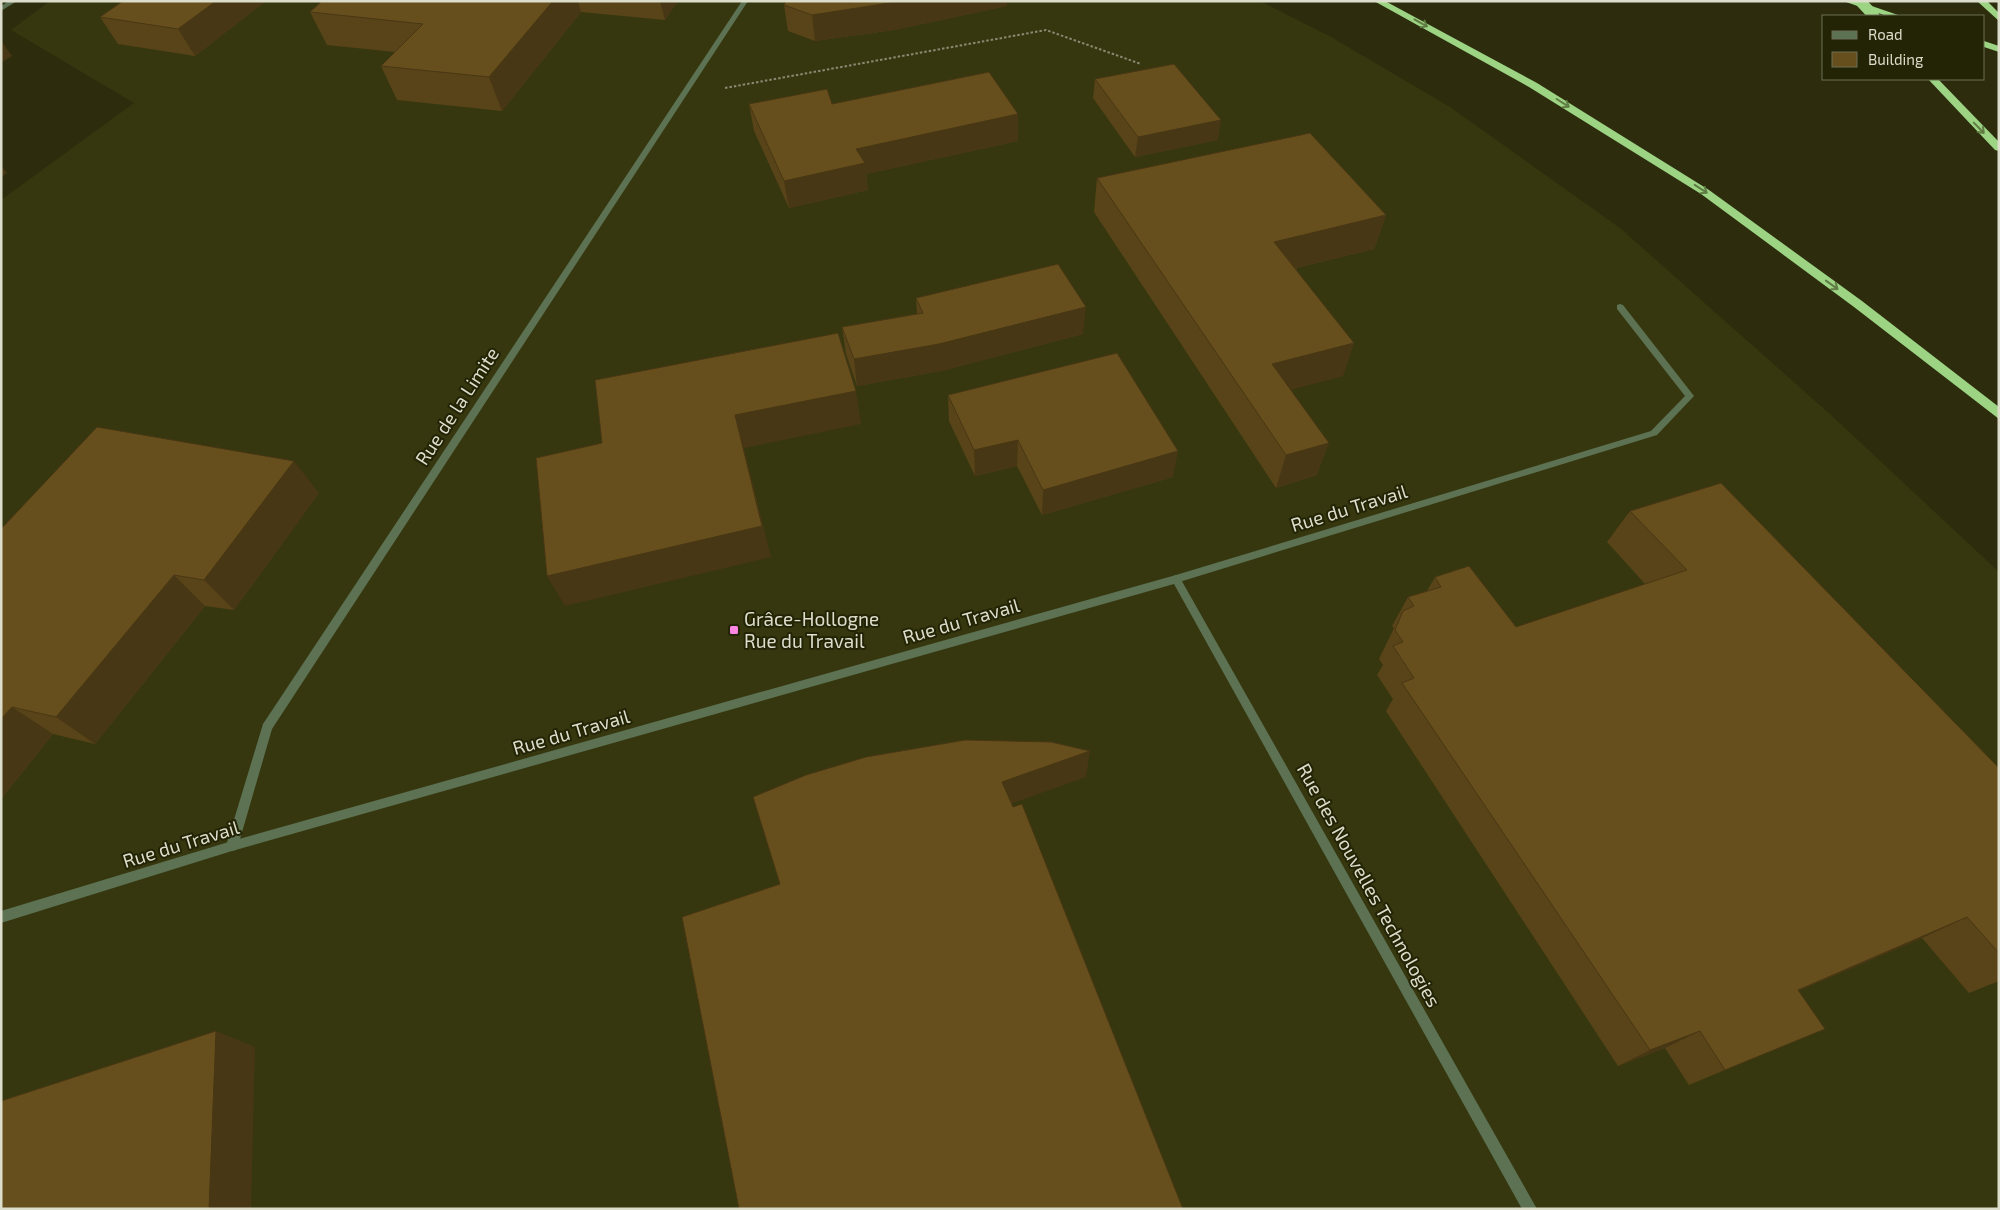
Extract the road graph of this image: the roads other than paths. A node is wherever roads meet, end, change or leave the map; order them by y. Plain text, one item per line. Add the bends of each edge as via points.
1 (14, 1) edge
2 (745, 1) edge
3 (1378, 1) edge
4 (1848, 1) edge
5 (1860, 1) edge
6 (1981, 1) edge
7 (1, 9) edge
8 (1873, 15) edge
9 (1893, 15) edge
10 (1999, 18) edge
11 (1985, 44) edge
12 (1999, 49) edge
13 (1934, 80) edge
14 (1999, 148) edge
15 (1620, 307) dead end
16 (1999, 414) edge
17 (1176, 579) junction
18 (232, 846) junction
19 (1, 917) edge
20 (1530, 1209) edge

1 - 7 street
2 - 18 street, Rue de la Limite via 267,727
3 -> 16 highway via 1533,84 1705,192 1858,304
4 - 9 highway
5 - 8 highway, bridge
6 - 10 highway
11 - 12 highway
13 -> 14 highway
15 - 17 street, Rue du Travail via 1690,396 1654,433
17 - 18 street, Rue du Travail
17 - 20 street, Rue des Nouvelles Technologies
18 - 19 street, Rue du Travail

